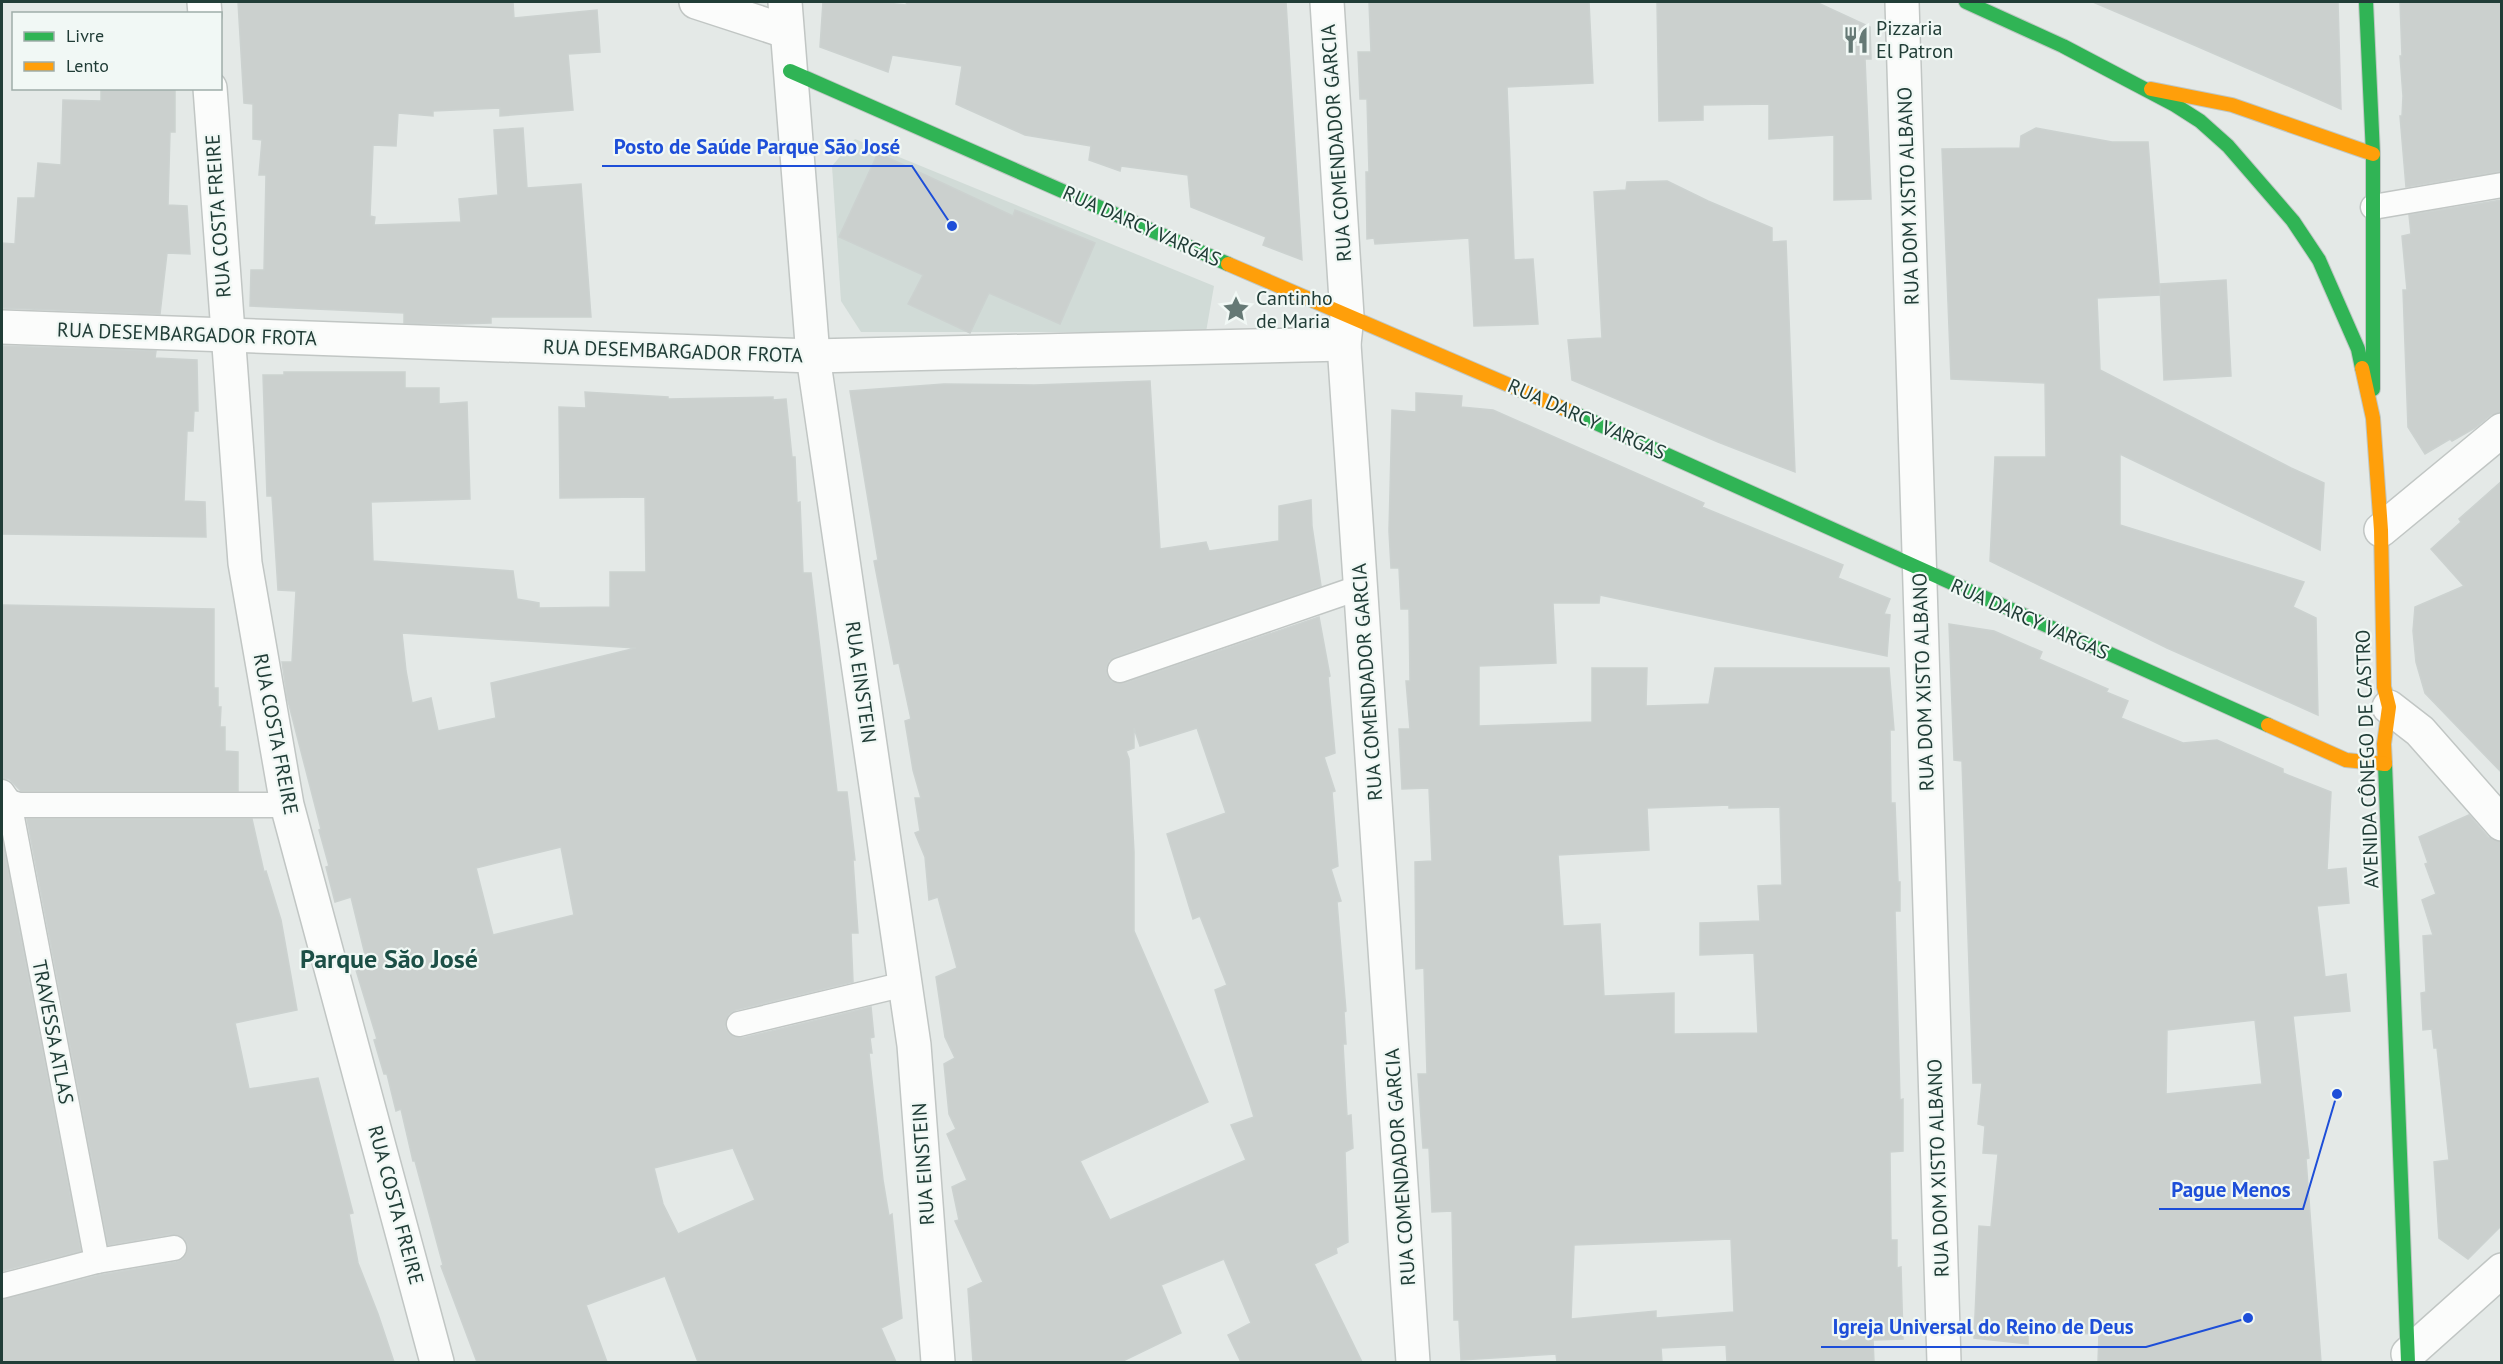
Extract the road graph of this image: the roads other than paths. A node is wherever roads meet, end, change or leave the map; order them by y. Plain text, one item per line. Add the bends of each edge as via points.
1 (696, 2) edge
2 (1327, 2) edge
3 (1902, 2) edge
4 (1966, 2) edge
5 (2367, 2) edge
6 (785, 16) edge
7 (789, 71) junction
8 (2143, 88) junction
9 (210, 90) edge
10 (2373, 154) junction
11 (2502, 185) edge
12 (2373, 207) junction
13 (2, 327) edge
14 (1346, 330) junction
15 (226, 335) junction
16 (813, 356) junction
17 (2373, 418) junction
18 (2502, 430) edge
19 (2381, 530) junction
20 (1920, 570) junction
21 (1361, 587) junction
22 (1120, 670) dead end
23 (2389, 707) junction
24 (2385, 764) junction
25 (5, 797) edge
26 (287, 805) junction
27 (2502, 824) edge
28 (905, 984) junction
29 (739, 1024) dead end
30 (174, 1248) dead end
31 (97, 1261) junction
32 (2502, 1270) edge
33 (2, 1286) edge
34 (2408, 1358) edge
35 (437, 1362) edge
36 (938, 1362) edge
37 (1413, 1362) edge
38 (1944, 1362) edge

1 - 6 street
2 - 14 street, RUA COMENDADOR GARCIA
3 - 20 street, RUA DOM XISTO ALBANO
4 - 8 main road
5 - 10 main road, AVENIDA CÔNEGO DE CASTRO
6 - 7 street, RUA EINSTEIN
7 - 14 main road, RUA DARCY VARGAS
7 - 16 street, RUA EINSTEIN
8 - 10 main road via 2232,105
8 - 17 main road via 2200,121 2228,146 2293,222 2319,260 2346,319 2358,349
9 - 15 street, RUA COSTA FREIRE
10 - 12 main road, AVENIDA CÔNEGO DE CASTRO
11 - 12 lane
12 - 17 main road, AVENIDA CÔNEGO DE CASTRO
13 - 15 street, RUA DESEMBARGADOR FROTA
14 - 16 street, RUA DESEMBARGADOR FROTA
14 - 20 main road, RUA DARCY VARGAS via 1600,424
14 - 21 street, RUA COMENDADOR GARCIA
15 - 16 street, RUA DESEMBARGADOR FROTA
15 - 26 street, RUA COSTA FREIRE via 245,563
16 - 28 street, RUA EINSTEIN
17 - 19 main road, AVENIDA CÔNEGO DE CASTRO
18 - 19 street
19 - 23 main road, AVENIDA CÔNEGO DE CASTRO via 2384,687
20 - 24 main road, RUA DARCY VARGAS via 2346,760
20 - 38 street, RUA DOM XISTO ALBANO
21 - 22 lane
21 - 37 street, RUA COMENDADOR GARCIA
23 - 24 main road, AVENIDA CÔNEGO DE CASTRO
23 - 27 street via 2420,730
24 - 34 main road, AVENIDA CÔNEGO DE CASTRO
25 - 26 lane, TRAVESSA ATLAS via 19,805
25 - 31 lane, TRAVESSA ATLAS
26 - 35 street, RUA COSTA FREIRE
28 - 29 lane
28 - 36 street, RUA EINSTEIN via 914,1045
30 - 31 lane
31 - 33 lane
32 - 34 street

